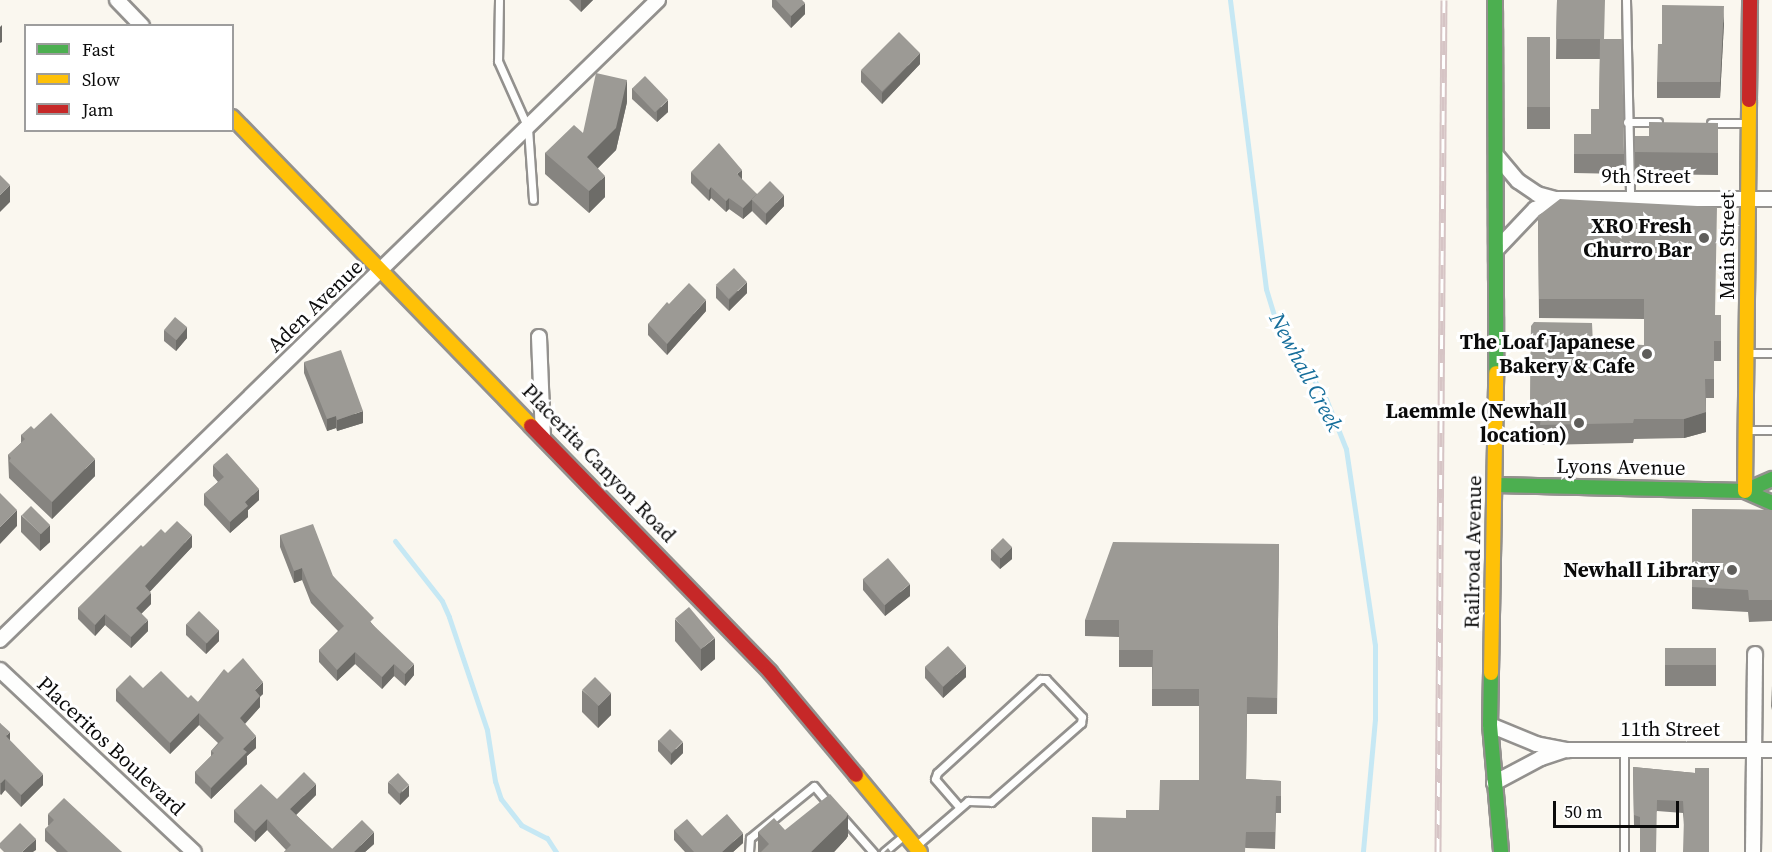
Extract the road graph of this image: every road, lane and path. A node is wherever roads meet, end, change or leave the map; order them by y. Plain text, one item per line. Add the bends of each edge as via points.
1 (117, 0) edge
2 (499, 0) edge
3 (658, 0) edge
4 (1495, 0) edge
5 (1626, 0) edge
6 (1750, 0) edge
7 (140, 24) edge
8 (234, 119) edge
9 (1627, 122) junction
10 (1662, 122) edge
11 (1697, 123) edge
12 (1750, 123) junction
13 (528, 128) junction
14 (1496, 155) junction
15 (1630, 196) junction
16 (1556, 199) junction
17 (532, 200) dead end
18 (1749, 200) junction
19 (1772, 200) edge
20 (1497, 249) junction
21 (384, 269) junction
22 (539, 337) dead end
23 (1747, 353) junction
24 (1772, 353) edge
25 (1746, 430) junction
26 (1772, 430) edge
27 (543, 435) junction
28 (1772, 479) edge
29 (1496, 485) junction
30 (1745, 491) junction
31 (1772, 503) edge
32 (0, 640) edge
33 (1755, 654) dead end
34 (0, 670) edge
35 (1490, 724) junction
36 (1754, 749) junction
37 (1568, 750) junction
38 (1624, 750) junction
39 (1772, 750) edge
40 (1494, 783) junction
41 (959, 807) junction
42 (906, 834) junction
43 (918, 849) edge
44 (194, 852) edge
45 (749, 852) edge
46 (873, 852) edge
47 (884, 852) edge
48 (1501, 852) edge
49 (1624, 852) edge
50 (1754, 852) edge

1 - 7 street
2 - 13 lane via 498,61
3 - 13 street, Aden Avenue
4 - 14 street, Railroad Avenue
5 - 9 lane
6 - 12 street, Main Street
8 - 21 street, Placerita Canyon Road
9 - 10 lane
9 - 15 lane
11 - 12 lane
12 - 18 street, Main Street
13 - 17 lane
13 - 21 street, Aden Avenue
14 - 16 street, 9th Street via 1518,181 1537,194
14 - 20 street, Railroad Avenue
15 - 16 street, 9th Street
15 - 18 street, 9th Street
16 - 20 street, 9th Street via 1535,209
18 - 19 street, 9th Street
18 - 23 street, Main Street
20 - 29 street, Railroad Avenue
21 - 27 street, Placerita Canyon Road
21 - 32 street, Aden Avenue
22 - 27 street
23 - 24 lane
23 - 25 street, Main Street
25 - 26 lane
25 - 30 street, Main Street
27 - 42 street, Placerita Canyon Road via 770,672
28 - 30 street, Lyons Avenue
29 - 30 street, Lyons Avenue
29 - 35 street, Railroad Avenue
30 - 31 street, Lyons Avenue
33 - 36 street
34 - 44 street, Placeritos Boulevard
35 - 37 street, 11th Street via 1536,744
35 - 40 street, Railroad Avenue
36 - 38 street, 11th Street
36 - 39 street, 11th Street
36 - 50 street
37 - 38 street, 11th Street
37 - 40 street, 11th Street via 1540,759
38 - 49 lane
40 - 48 street, Railroad Avenue
41 - 41 lane via 968,801 991,802 1081,723 1082,717 1046,679 1040,679 937,773 935,779
41 - 43 lane
42 - 43 street, Placerita Canyon Road
42 - 47 lane
45 - 46 lane via 750,838 814,786

